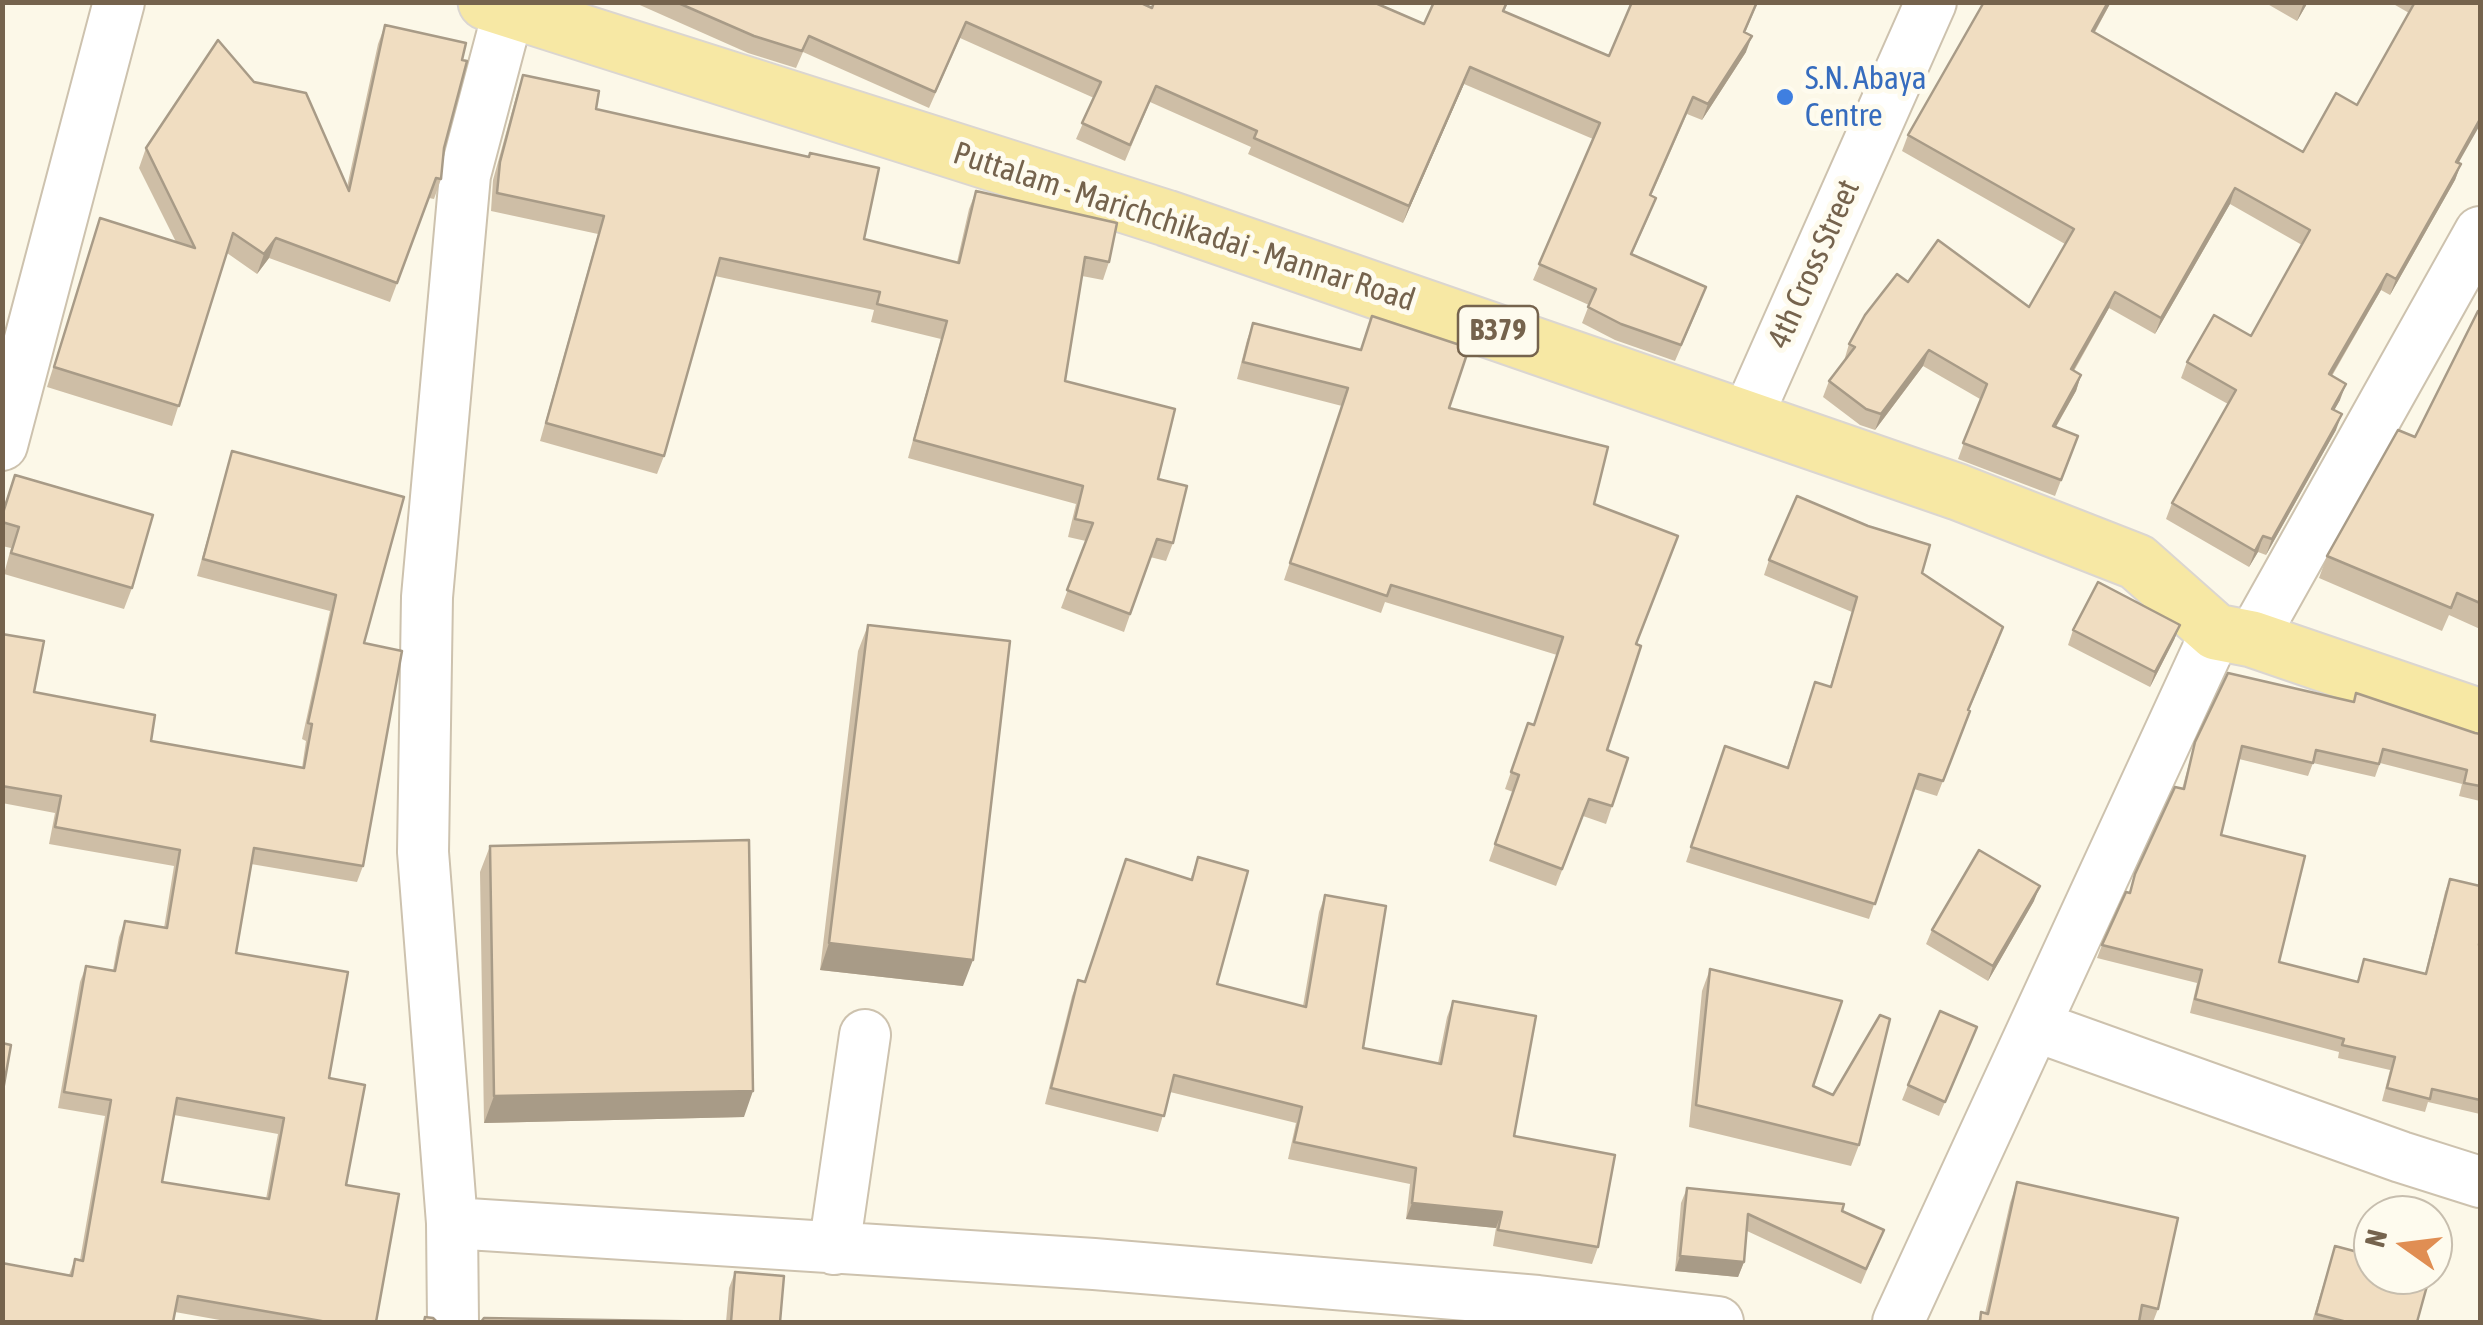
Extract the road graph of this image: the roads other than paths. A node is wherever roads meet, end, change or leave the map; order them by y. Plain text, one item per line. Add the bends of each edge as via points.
1 (120, 2) edge
2 (1930, 2) edge
3 (498, 6) edge
4 (2480, 232) edge
5 (1747, 416) junction
6 (2, 446) edge
7 (2234, 636) junction
8 (2480, 717) edge
9 (2035, 1026) junction
10 (865, 1035) dead end
11 (2480, 1182) edge
12 (452, 1223) junction
13 (834, 1249) junction
14 (453, 1322) edge
15 (1718, 1322) edge
16 (1898, 1322) edge

1 - 6 street
2 - 5 street, 4th Cross Street
3 - 5 main road, Puttalam - Marichchikadai - Mannar Road / B379 via 1166,218
3 - 12 street via 465,175 427,598 423,852
4 - 7 street
5 - 7 main road, Puttalam - Marichchikadai - Mannar Road / B379 via 2138,562
7 - 8 main road, Puttalam - Marichchikadai - Mannar Road / B379
7 - 9 street
9 - 11 street
9 - 16 street
10 - 13 street
12 - 13 street
12 - 14 street
13 - 15 street via 1249,1277

